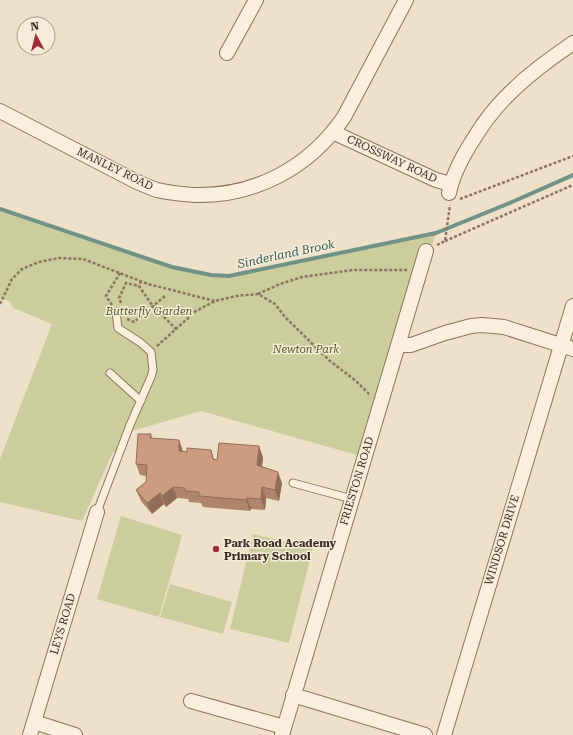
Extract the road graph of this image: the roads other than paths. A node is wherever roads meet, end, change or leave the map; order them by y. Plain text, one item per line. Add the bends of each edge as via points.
1 (256, 0) edge
2 (406, 0) edge
3 (573, 43) edge
4 (227, 53) dead end
5 (0, 111) edge
6 (335, 130) junction
7 (426, 251) dead end
8 (573, 306) edge
9 (116, 312) road end
10 (398, 345) junction
11 (567, 347) edge
12 (110, 373) dead end
13 (141, 401) junction
14 (292, 483) dead end
15 (352, 499) junction
16 (97, 512) joint
17 (293, 695) junction
18 (191, 701) dead end
19 (32, 729) edge
20 (283, 731) edge
21 (75, 735) edge
22 (425, 735) edge
23 (444, 735) edge

1 - 4 street
2 - 6 street, MANLEY ROAD
3 - 6 street, CROSSWAY ROAD via 532,73 484,122 464,153 450,193 439,181 339,135
5 - 6 street, MANLEY ROAD via 137,182 158,190 180,194 227,193 265,183 305,159
7 - 10 street, FRIESTON ROAD
8 - 11 street, WINDSOR DRIVE
9 - 13 lane via 118,328 151,352 153,370
10 - 11 street via 411,345 471,326 482,325 504,327
10 - 15 street, FRIESTON ROAD
11 - 23 street, WINDSOR DRIVE
12 - 13 lane
13 - 16 lane
14 - 15 lane
15 - 17 street, FRIESTON ROAD
16 - 19 street, LEYS ROAD
17 - 20 street, FRIESTON ROAD
17 - 22 street
18 - 20 street
19 - 21 street

